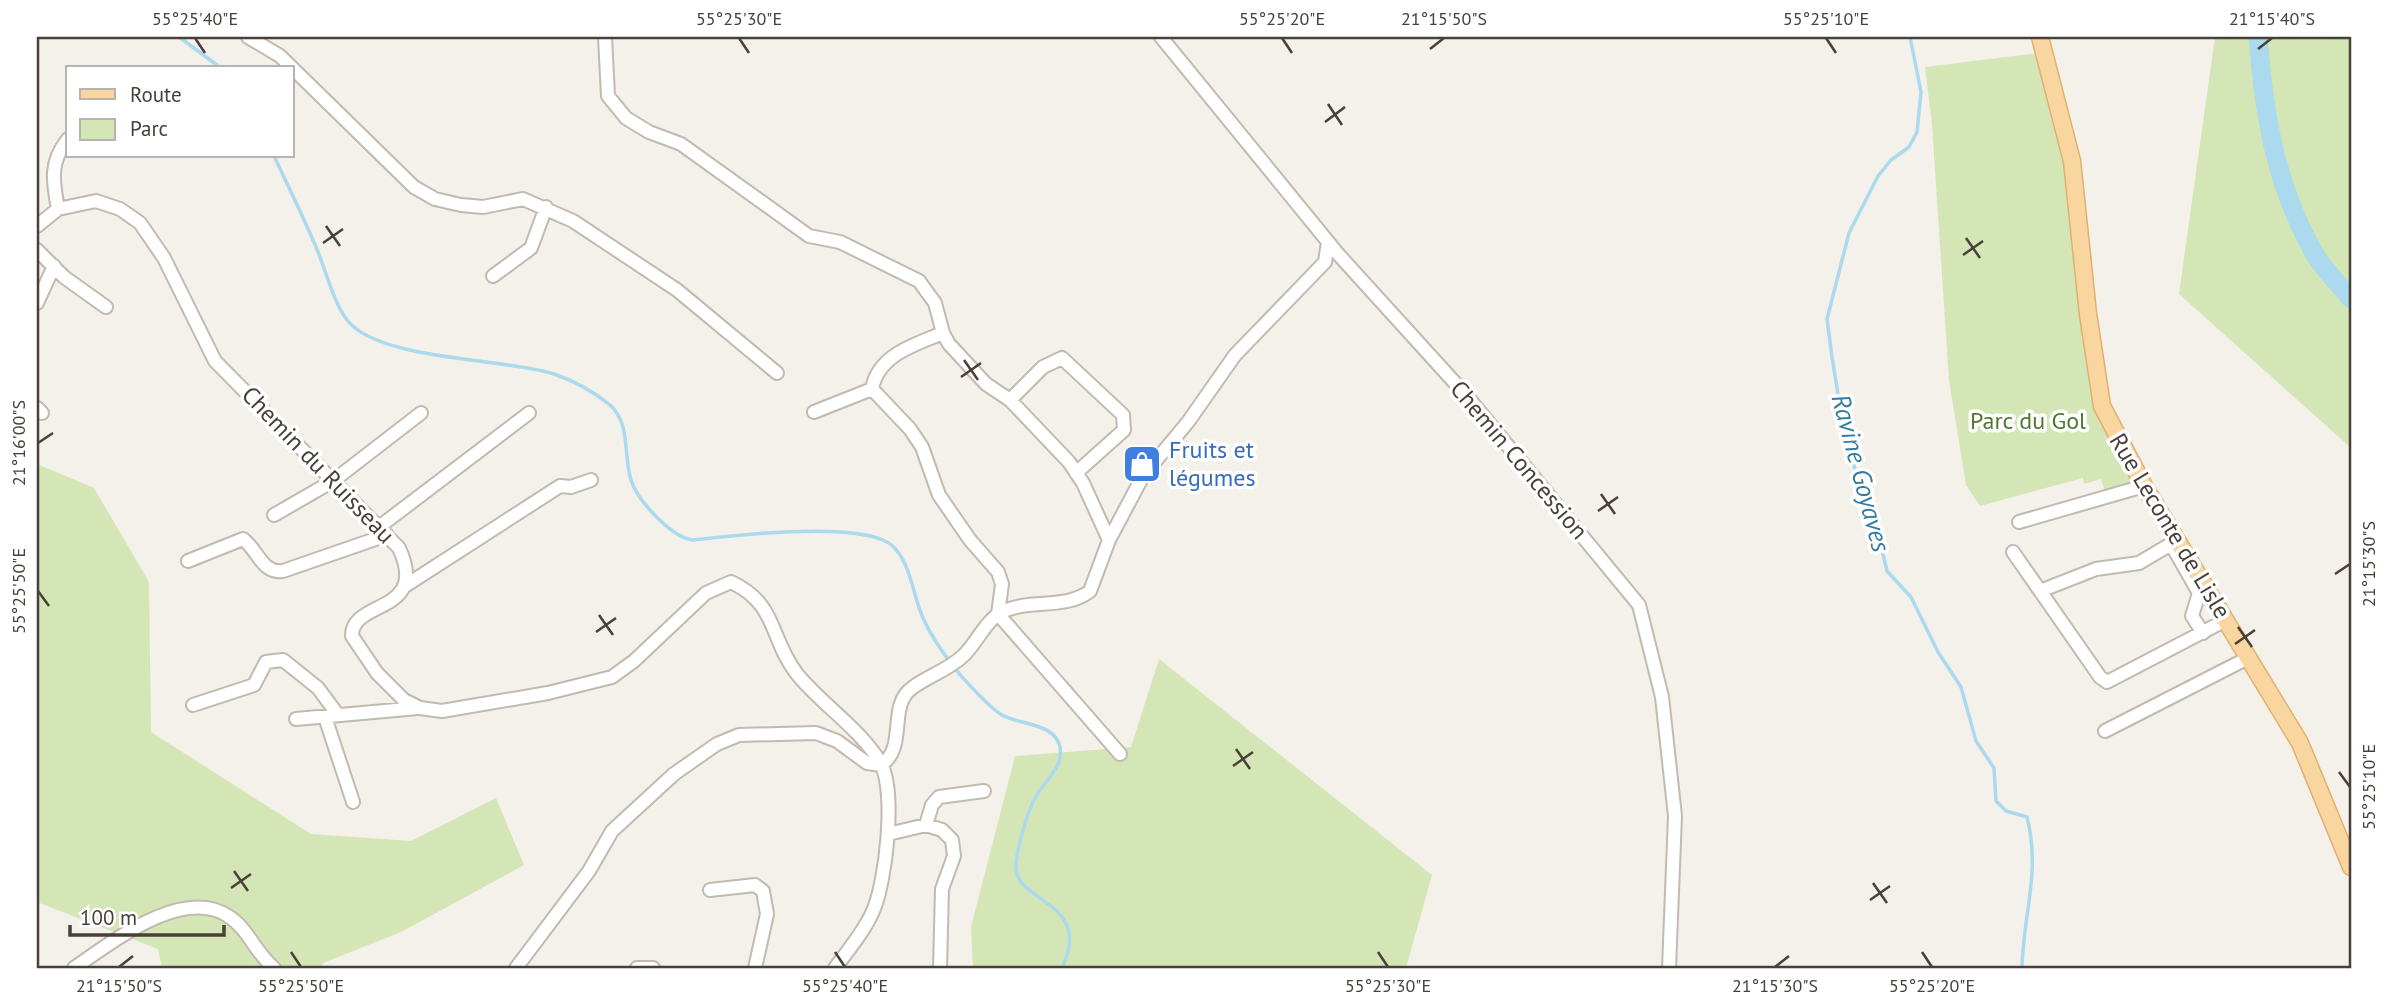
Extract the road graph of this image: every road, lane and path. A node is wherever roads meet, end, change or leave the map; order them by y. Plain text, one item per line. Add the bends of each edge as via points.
1 (248, 37) edge
2 (605, 37) edge
3 (1161, 37) edge
4 (2042, 38) edge
5 (290, 66) edge
6 (294, 70) edge
7 (66, 142) edge
8 (546, 207) junction
9 (58, 209) junction
10 (37, 226) edge
11 (1328, 242) junction
12 (37, 250) edge
13 (54, 266) junction
14 (493, 276) dead end
15 (37, 303) edge
16 (106, 307) dead end
17 (943, 333) junction
18 (777, 373) dead end
19 (872, 389) junction
20 (1010, 400) junction
21 (814, 412) dead end
22 (421, 413) dead end
23 (529, 413) dead end
24 (1076, 472) junction
25 (591, 480) dead end
26 (333, 481) junction
27 (2144, 486) junction
28 (274, 515) dead end
29 (2019, 522) dead end
30 (383, 531) junction
31 (1109, 540) junction
32 (2013, 552) dead end
33 (188, 561) dead end
34 (405, 586) junction
35 (2040, 591) junction
36 (998, 614) junction
37 (2226, 621) junction
38 (2203, 633) junction
39 (2248, 658) junction
40 (193, 705) dead end
41 (420, 708) junction
42 (331, 716) junction
43 (296, 719) dead end
44 (2105, 731) dead end
45 (1120, 754) dead end
46 (881, 765) junction
47 (984, 791) dead end
48 (353, 802) dead end
49 (926, 825) junction
50 (888, 834) junction
51 (2351, 867) edge
52 (710, 890) dead end
53 (74, 968) edge
54 (274, 968) edge
55 (516, 968) edge
56 (637, 968) edge
57 (653, 968) edge
58 (755, 968) edge
59 (835, 968) edge
60 (940, 968) edge
61 (1669, 968) edge

1 - 5 street
2 - 17 street via 608,96 619,113 649,132 681,144 809,236 840,242 914,277 935,303
3 - 11 street, Chemin Concession
4 - 27 main road, Rue Leconte de Lisle via 2072,161 2098,393 2107,420
6 - 8 street via 414,187 435,199 483,206 523,199
7 - 9 street via 56,156 52,174
8 - 14 street via 531,248
8 - 18 street via 677,290
9 - 10 street, Chemin du Ruisseau
9 - 26 street, Chemin du Ruisseau via 96,201 120,209 140,223 164,258 215,361
11 - 31 street via 1325,261 1235,355 1143,477
11 - 61 street, Chemin Concession via 1466,395 1639,604 1662,697 1675,816
12 - 13 street
13 - 15 street
13 - 16 street
17 - 19 street via 885,363
17 - 20 street via 986,384
19 - 21 street
19 - 36 street via 910,429 922,447 939,495 998,572 1002,600
20 - 24 street
20 - 24 street via 1044,367 1062,358 1123,415 1124,430
22 - 26 street
23 - 30 street
24 - 31 street
25 - 34 street via 560,486
26 - 28 street
26 - 30 street, Chemin du Ruisseau
27 - 29 street
27 - 37 main road, Rue Leconte de Lisle
30 - 33 street via 283,571 267,568 243,540
30 - 34 street, Chemin du Ruisseau via 407,564
31 - 36 street via 1097,580 1082,597 1027,604
32 - 35 street
34 - 41 street via 357,622 352,636 377,673 404,700
35 - 38 street via 2107,682
35 - 38 street via 2096,569 2139,563 2171,544 2199,593 2192,616
36 - 45 street
36 - 46 street via 961,658 910,689 903,700 895,745
37 - 38 street
37 - 39 main road, Rue Leconte de Lisle
39 - 44 street
39 - 51 main road, Rue Leconte de Lisle via 2300,743
40 - 42 street via 254,685 266,662 284,660 318,688
41 - 42 street
41 - 46 street via 442,711 612,677 706,593 731,582 752,592 797,674
42 - 43 street
42 - 48 street
46 - 50 street
46 - 55 street via 867,763 837,741 816,733 739,735 717,744 674,774 612,831 589,871
47 - 49 street via 939,797
49 - 50 street
49 - 60 street via 948,834 954,849 942,889
50 - 59 street via 879,897
52 - 58 street via 755,885 763,891 766,914
53 - 54 street via 129,932 186,908 229,916
56 - 57 street

